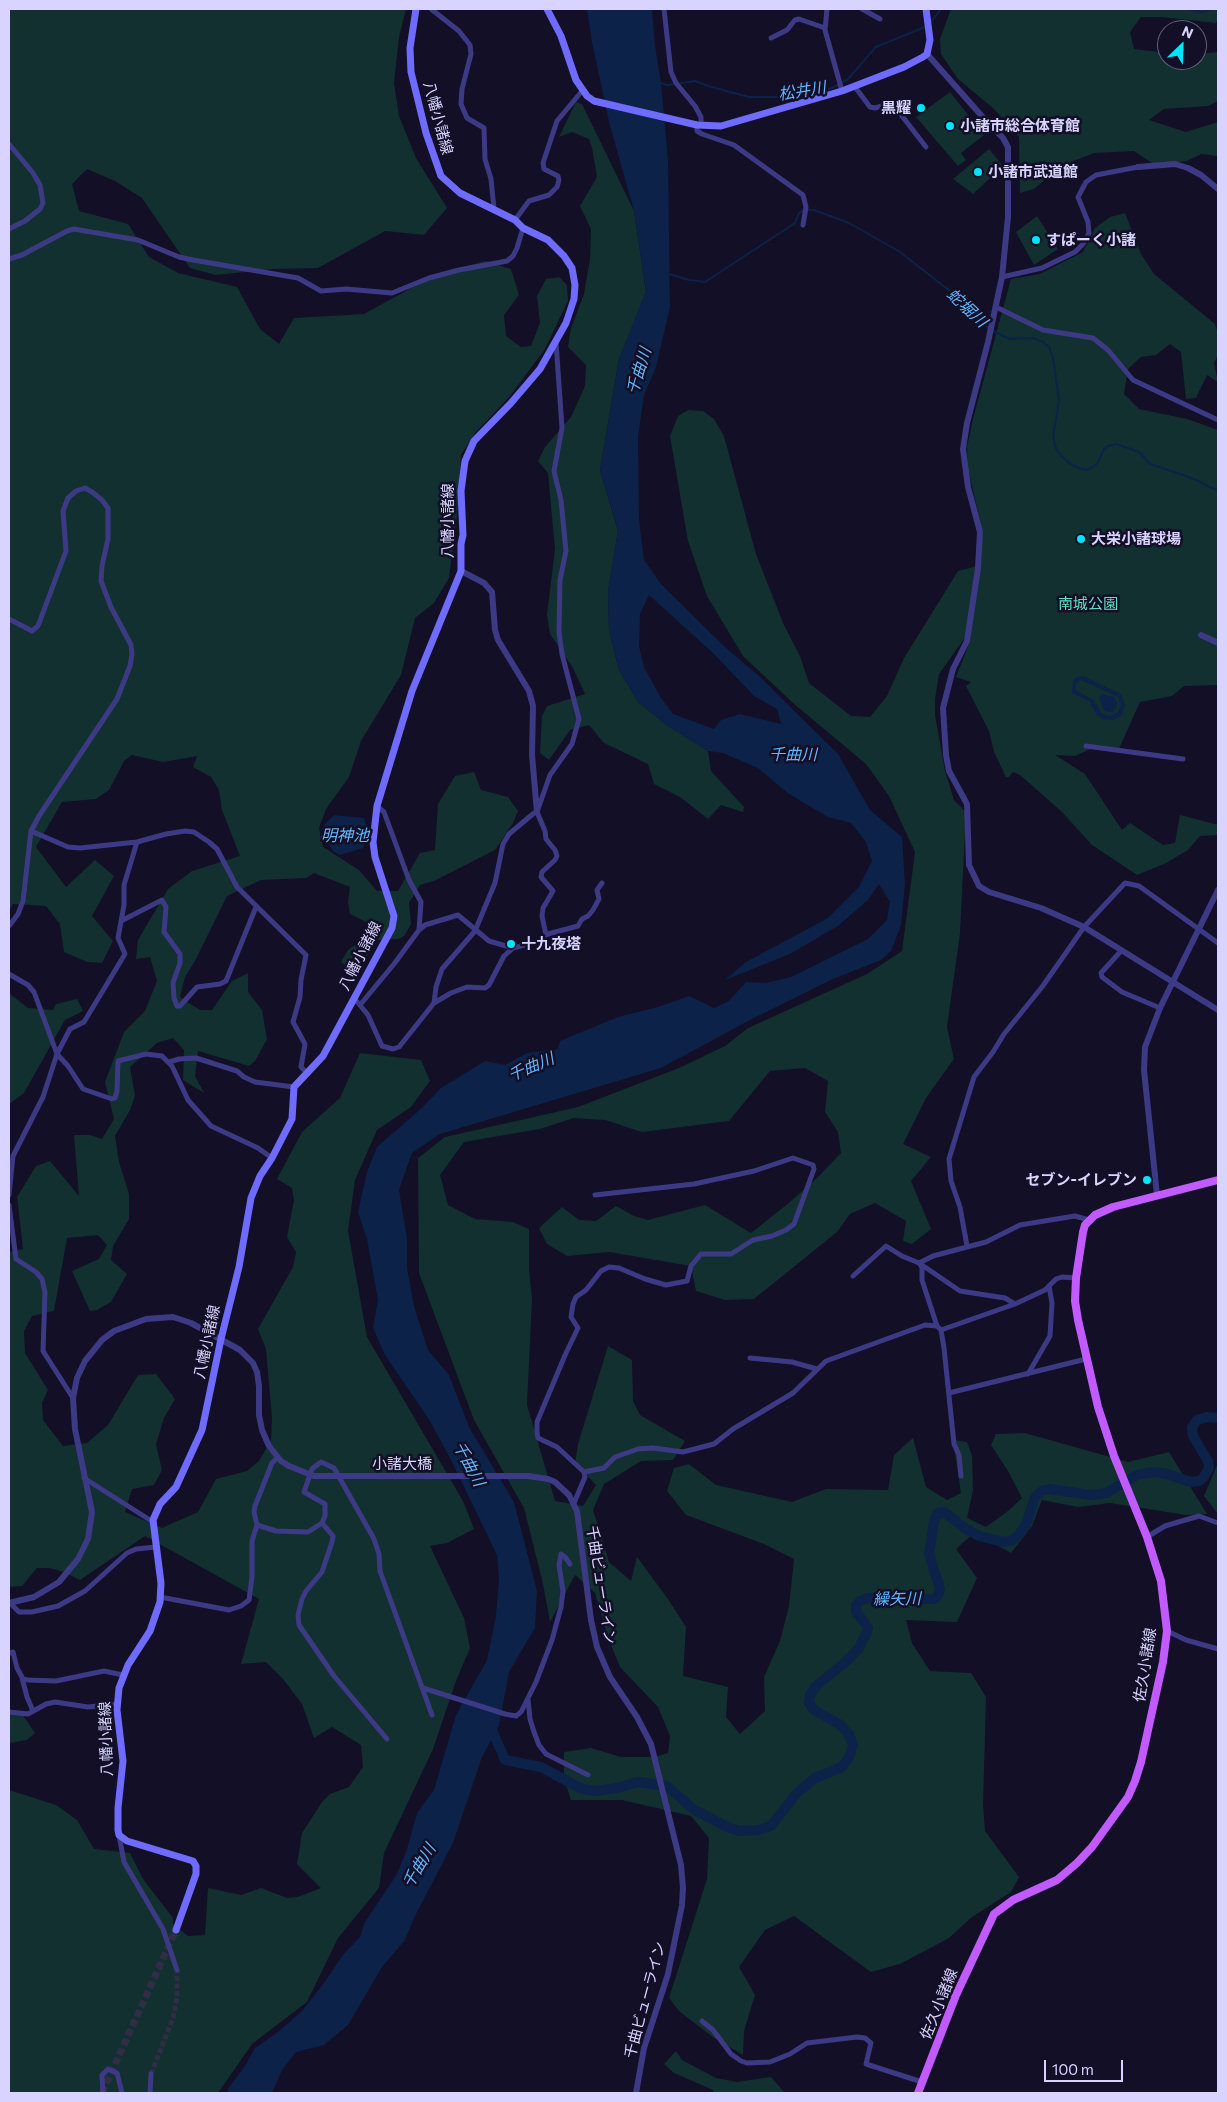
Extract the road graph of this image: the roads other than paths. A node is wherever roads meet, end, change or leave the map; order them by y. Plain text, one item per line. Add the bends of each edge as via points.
1 (416, 9) edge
2 (431, 9) edge
3 (547, 9) edge
4 (664, 9) edge
5 (827, 9) edge
6 (862, 9) edge
7 (926, 9) edge
8 (880, 19) dead end
9 (825, 28) junction
10 (771, 38) dead end
11 (927, 54) junction
12 (854, 86) junction
13 (582, 92) junction
14 (842, 92) junction
15 (697, 124) junction
16 (9, 144) edge
17 (926, 146) dead end
18 (1138, 167) joint
19 (1218, 189) edge
20 (494, 209) junction
21 (515, 220) junction
22 (803, 225) dead end
23 (524, 228) junction
24 (9, 229) edge
25 (9, 259) edge
26 (1002, 276) junction
27 (996, 307) junction
28 (556, 342) junction
29 (1218, 420) edge
30 (461, 571) junction
31 (9, 619) edge
32 (1201, 635) dead end
33 (1218, 643) edge
34 (1086, 746) dead end
35 (1183, 759) dead end
36 (377, 806) junction
37 (537, 812) junction
38 (31, 831) junction
39 (137, 842) junction
40 (602, 883) dead end
41 (1218, 890) edge
42 (256, 907) junction
43 (121, 921) junction
44 (9, 926) edge
45 (1084, 927) junction
46 (419, 930) junction
47 (1198, 930) junction
48 (475, 931) junction
49 (546, 935) junction
50 (1218, 943) edge
51 (513, 948) junction
52 (1121, 951) junction
53 (9, 974) edge
54 (1173, 983) junction
55 (354, 998) junction
56 (434, 1003) junction
57 (360, 1005) junction
58 (1160, 1008) junction
59 (1218, 1010) edge
60 (57, 1054) junction
61 (169, 1062) junction
62 (306, 1072) junction
63 (294, 1087) junction
64 (272, 1158) junction
65 (1217, 1181) edge
66 (9, 1195) edge
67 (595, 1195) dead end
68 (1157, 1195) junction
69 (9, 1205) edge
70 (1089, 1220) junction
71 (967, 1246) junction
72 (919, 1263) junction
73 (853, 1276) dead end
74 (1076, 1278) junction
75 (1049, 1286) junction
76 (1015, 1304) junction
77 (939, 1328) junction
78 (221, 1339) junction
79 (750, 1358) dead end
80 (1086, 1359) junction
81 (817, 1368) junction
82 (1028, 1374) junction
83 (949, 1393) junction
84 (73, 1398) junction
85 (278, 1456) junction
86 (584, 1472) junction
87 (961, 1476) dead end
88 (84, 1478) junction
89 (548, 1479) joint
90 (574, 1503) junction
91 (153, 1522) junction
92 (322, 1523) junction
93 (1218, 1523) edge
94 (257, 1525) junction
95 (1147, 1537) junction
96 (156, 1547) junction
97 (570, 1564) dead end
98 (160, 1598) junction
99 (9, 1604) edge
100 (1167, 1631) junction
101 (1218, 1649) edge
102 (9, 1653) edge
103 (123, 1675) junction
104 (22, 1678) junction
105 (423, 1688) junction
106 (528, 1699) junction
107 (117, 1704) junction
108 (33, 1711) junction
109 (9, 1712) edge
110 (432, 1715) dead end
111 (387, 1739) dead end
112 (588, 1775) dead end
113 (120, 1835) junction
114 (176, 1930) tunnel mouth
115 (177, 1970) tunnel mouth
116 (702, 2021) dead end
117 (151, 2074) tunnel mouth
118 (922, 2082) junction
119 (103, 2093) edge
120 (122, 2093) edge
121 (150, 2093) edge
122 (636, 2093) edge
123 (918, 2093) edge

1 - 20 main road, 八幡小諸線 via 410,48 412,72 426,133 441,176 460,193
2 - 20 street via 459,31 470,45 462,104 467,118 484,128 485,159
3 - 13 main road
4 - 15 street via 671,72 701,117
5 - 9 street
6 - 8 street
7 - 11 main road via 930,40
9 - 10 street via 799,19
9 - 14 street
11 - 12 main road via 904,68
11 - 26 street via 1008,147 1008,217
12 - 14 main road
12 - 17 street via 870,107 892,104
13 - 15 main road via 594,101
13 - 21 street via 557,121 543,163 544,169 558,176 557,187 549,195 529,201
14 - 15 main road via 721,126
15 - 22 street via 697,131 734,145 798,191 806,199
16 - 24 street via 40,185 43,203 40,210
18 - 19 street via 1175,164 1201,175
18 - 26 street via 1096,175 1086,182 1078,197 1089,233 1075,252 1042,268
20 - 21 main road, 八幡小諸線
21 - 23 main road, 八幡小諸線
23 - 25 street via 513,256 507,261 429,278 392,293 346,289 321,291 298,278 179,257 138,240 74,229
23 - 28 main road, 八幡小諸線 via 548,240 572,268 574,299
26 - 27 street
27 - 29 street via 1043,330 1093,338 1108,350 1133,380
27 - 45 street via 963,449 968,487 980,532 968,636 953,669 943,708 946,755 949,771 967,804 969,865 979,886
28 - 30 main road, 八幡小諸線 via 525,388 474,441 465,461 461,491
28 - 37 street via 562,428 554,471 561,500 566,551 560,580 559,632 580,719 572,744 550,775
30 - 36 main road, 八幡小諸線 via 412,691
30 - 37 street via 484,583 492,592 498,640 529,691
31 - 38 street via 32,631 38,626 66,551 63,511 68,498 85,488 92,492 108,508 108,539 101,581 131,645 131,660 117,699
32 - 33 street
34 - 35 street
36 - 46 street via 384,812 409,880 421,902
36 - 55 main road, 八幡小諸線 via 372,842 394,916 388,937
37 - 48 street via 509,834 503,844 495,883
37 - 49 street via 546,839 557,856 542,872 541,878 553,891 543,908
38 - 39 street via 68,848
38 - 44 street via 23,901
39 - 42 street via 166,834 194,832 217,849 237,887
39 - 43 street via 124,885
40 - 49 street via 597,890 599,898 593,910 578,926
41 - 47 street
42 - 43 street via 226,981 197,987 180,1006 174,998 173,983 180,954 164,932 166,907 162,900
42 - 62 street via 306,955 293,1022 305,1044 301,1067
43 - 60 street via 118,938 125,950 123,960 84,1022 70,1029
45 - 47 street via 1125,883 1138,886 1186,918
45 - 52 street
45 - 71 street via 974,1077 949,1160
46 - 48 street via 458,915
46 - 57 street
47 - 50 street
47 - 54 street
48 - 51 street via 489,941
48 - 56 street via 442,970
49 - 51 street via 536,942
51 - 56 street via 504,956 489,986 467,987
52 - 54 street
52 - 58 street via 1101,973 1102,977 1122,992
53 - 60 street via 34,992
54 - 58 street
54 - 59 street
55 - 57 street
55 - 62 main road, 八幡小諸線 via 322,1056
56 - 57 street via 399,1047 393,1049 379,1042 368,1015
58 - 68 street via 1146,1039 1143,1058
60 - 61 street via 82,1089 112,1099 118,1091 118,1061 146,1054 162,1056
60 - 66 street via 43,1097 13,1156
61 - 63 street via 196,1058 238,1071 244,1078 255,1082
61 - 64 street via 188,1100 211,1126
62 - 63 main road, 八幡小諸線
63 - 64 main road, 八幡小諸線 via 292,1120
64 - 78 main road, 八幡小諸線 via 251,1198 239,1267
65 - 68 main road
67 - 86 street via 694,1184 754,1171 793,1158 813,1165 814,1169 794,1224 786,1230 753,1240 731,1254 701,1254 691,1266 688,1281 666,1285 609,1267 601,1271 576,1298 571,1317 578,1328 537,1422 536,1432 538,1438 557,1446
68 - 70 main road via 1113,1207
69 - 84 street via 16,1259 42,1279 45,1292 43,1351
70 - 71 street via 1075,1216 1020,1225 986,1242
70 - 74 main road, 佐久小諸線 via 1083,1232
71 - 72 street
72 - 73 street via 886,1246
72 - 76 street via 960,1291 1005,1298
72 - 77 street
74 - 75 street via 1062,1277
74 - 80 main road, 佐久小諸線 via 1075,1301
75 - 76 street
75 - 82 street via 1052,1303 1050,1336
76 - 77 street
77 - 81 street via 926,1325 826,1361
77 - 83 street
78 - 84 street via 173,1317 146,1319 114,1331 85,1361
78 - 85 street via 240,1350 253,1363 259,1386 262,1430
78 - 91 main road, 八幡小諸線 via 202,1430 176,1487 160,1504
79 - 81 street
80 - 82 street
80 - 95 main road, 佐久小諸線 via 1114,1456
81 - 86 street via 793,1393 714,1444 683,1452 638,1448 615,1457 604,1468
82 - 83 street
83 - 87 street
84 - 88 street
85 - 89 street, 小諸大橋, bridge via 289,1466 314,1476 528,1476
85 - 94 street via 272,1463 255,1506
86 - 90 street via 585,1478
88 - 91 street
88 - 99 street via 92,1512 88,1539 78,1559 60,1582 34,1597
89 - 90 street, 千曲ビューライン via 561,1487
90 - 122 street, 千曲ビューライン via 597,1647 654,1753 681,1865 682,1905 668,1974 644,2048
91 - 96 main road, 八幡小諸線
92 - 94 street via 308,1532 276,1531
92 - 105 street via 325,1504 304,1492 312,1469 322,1462 334,1468 374,1539 380,1571
92 - 111 street via 332,1536 332,1542 322,1572 302,1599 298,1625 334,1676
93 - 95 street via 1199,1516 1165,1526
94 - 98 street via 252,1541 249,1600 229,1610
95 - 100 main road, 佐久小諸線 via 1164,1596
96 - 98 main road, 八幡小諸線
96 - 99 street via 128,1552 85,1591 58,1606 19,1612
97 - 106 street via 561,1554 559,1565 564,1591 561,1607 552,1640
98 - 103 main road, 八幡小諸線 via 150,1631
100 - 101 street
100 - 118 main road, 佐久小諸線 via 1141,1762 1128,1797 1077,1863 1057,1880 1013,1900 994,1914 956,1995
102 - 104 street via 13,1652
103 - 104 street via 104,1671 56,1681
103 - 107 main road, 八幡小諸線
104 - 108 street
105 - 106 street via 516,1716
105 - 110 street
106 - 112 street via 530,1719 542,1750 555,1760
107 - 108 street via 88,1708 54,1702
107 - 113 main road, 八幡小諸線 via 123,1761 118,1808
108 - 109 street via 28,1714
113 - 114 main road via 135,1844 194,1861 196,1874
113 - 115 street via 124,1862 163,1929
116 - 118 street via 731,2054 747,2063 770,2062 808,2044 857,2037 871,2043 866,2064
117 - 121 street
118 - 123 main road, 佐久小諸線
119 - 120 street via 102,2075 108,2070 117,2072

